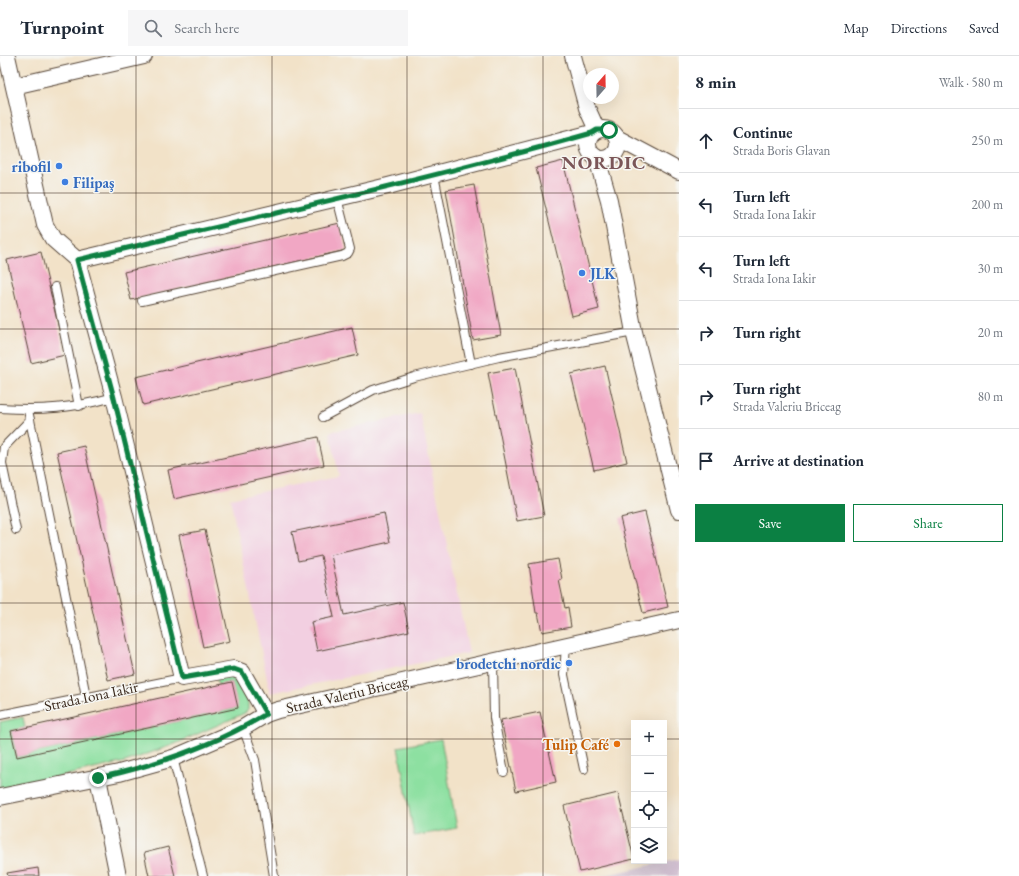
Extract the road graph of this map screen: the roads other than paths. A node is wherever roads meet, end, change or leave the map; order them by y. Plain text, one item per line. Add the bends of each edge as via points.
1 (7, 56) edge
2 (144, 56) edge
3 (573, 56) edge
4 (14, 86) junction
5 (595, 132) junction
6 (617, 138) junction
7 (548, 146) junction
8 (602, 156) junction
9 (663, 163) junction
10 (679, 171) edge
11 (434, 174) junction
12 (337, 198) junction
13 (77, 260) junction
14 (55, 287) dead end
15 (142, 301) dead end
16 (634, 332) junction
17 (471, 364) junction
18 (114, 398) junction
19 (79, 406) junction
20 (0, 408) edge
21 (28, 410) junction
22 (323, 417) dead end
23 (30, 420) junction
24 (679, 510) edge
25 (16, 530) dead end
26 (679, 620) edge
27 (566, 645) junction
28 (493, 662) junction
29 (182, 678) junction
30 (86, 696) junction
31 (266, 714) junction
32 (0, 715) edge
33 (243, 728) junction
34 (173, 758) junction
35 (584, 769) dead end
36 (504, 772) dead end
37 (98, 778) junction
38 (0, 797) edge
39 (118, 876) edge
40 (203, 876) edge
41 (274, 876) edge

1 - 4 street
2 - 4 street
3 - 5 street
4 - 13 street via 45,224 53,239
5 - 6 street via 609,130
5 - 7 street
5 - 8 street via 587,144
6 - 8 street via 619,145
6 - 9 street
7 - 8 street
7 - 11 street
8 - 9 street
8 - 16 street
9 - 10 street
11 - 12 street
11 - 17 lane
12 - 13 street
12 - 15 lane via 350,249 348,253
13 - 18 street
14 - 19 lane
16 - 17 lane
16 - 24 street
17 - 22 lane via 414,377 373,390
18 - 19 lane
18 - 29 street
19 - 21 lane
20 - 21 lane
21 - 23 lane
23 - 25 lane via 4,447 2,463
23 - 30 lane
26 - 27 street, Strada Valeriu Briceag
27 - 28 street, Strada Valeriu Briceag
27 - 35 lane via 564,675
28 - 31 street, Strada Valeriu Briceag
28 - 36 lane via 494,718
29 - 30 lane, Strada Iona Iakir
29 - 31 street, Strada Iona Iakir via 234,669 242,672
30 - 32 lane, Strada Iona Iakir
31 - 33 street, Strada Valeriu Briceag
33 - 34 street, Strada Valeriu Briceag
33 - 41 lane via 255,760
34 - 37 street, Strada Valeriu Briceag
34 - 40 lane
37 - 38 street, Strada Valeriu Briceag
37 - 39 street

